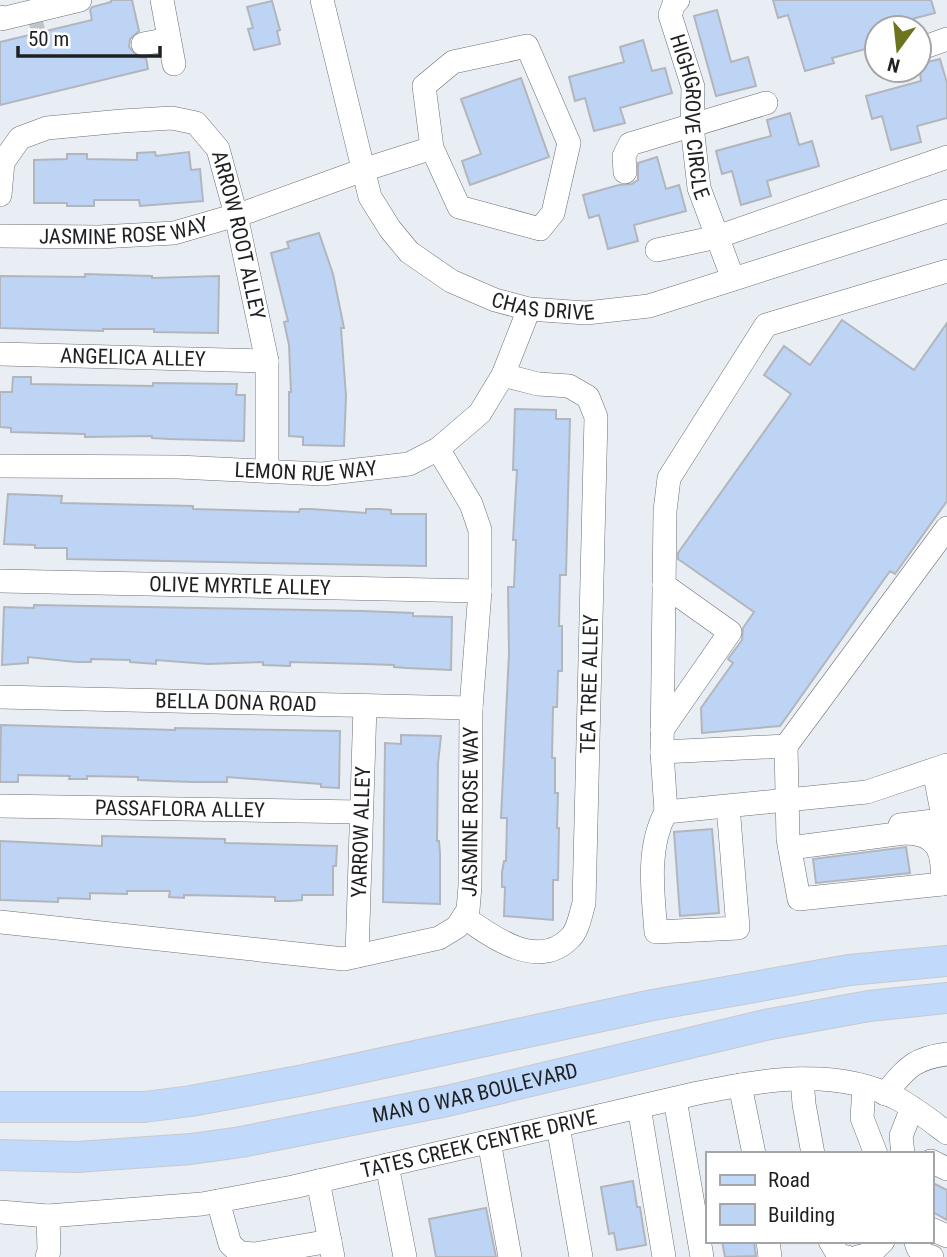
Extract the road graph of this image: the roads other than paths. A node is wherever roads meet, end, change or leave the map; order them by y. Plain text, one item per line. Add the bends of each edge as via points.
1 (162, 0) edge
2 (322, 0) edge
3 (678, 0) edge
4 (74, 2) edge
5 (1, 18) edge
6 (169, 39) junction
7 (142, 44) dead end
8 (174, 64) dead end
9 (766, 103) dead end
10 (692, 125) junction
11 (432, 148) junction
12 (947, 157) edge
13 (363, 170) junction
14 (625, 173) dead end
15 (0, 195) edge
16 (947, 211) edge
17 (236, 215) junction
18 (0, 236) edge
19 (717, 237) junction
20 (657, 250) dead end
21 (941, 276) edge
22 (733, 279) junction
23 (529, 309) junction
24 (0, 354) edge
25 (267, 361) junction
26 (503, 375) junction
27 (438, 449) junction
28 (0, 466) edge
29 (267, 471) junction
30 (947, 528) edge
31 (0, 581) edge
32 (664, 585) junction
33 (480, 591) junction
34 (0, 697) edge
35 (365, 706) junction
36 (471, 708) junction
37 (662, 741) junction
38 (786, 746) junction
39 (941, 767) edge
40 (788, 799) junction
41 (0, 806) edge
42 (728, 806) junction
43 (361, 812) junction
44 (666, 812) junction
45 (945, 828) edge
46 (789, 843) junction
47 (944, 881) edge
48 (464, 917) junction
49 (0, 922) edge
50 (357, 956) junction
51 (947, 961) edge
52 (947, 998) edge
53 (947, 1054) edge
54 (802, 1079) junction
55 (740, 1085) junction
56 (875, 1091) junction
57 (675, 1099) junction
58 (0, 1107) edge
59 (639, 1107) junction
60 (912, 1108) junction
61 (558, 1126) junction
62 (947, 1133) edge
63 (489, 1141) junction
64 (907, 1151) edge
65 (754, 1152) edge
66 (813, 1152) edge
67 (875, 1152) edge
68 (0, 1155) edge
69 (387, 1165) junction
70 (318, 1181) junction
71 (218, 1201) junction
72 (0, 1212) edge
73 (48, 1216) junction
74 (831, 1243) edge
75 (881, 1243) edge
76 (916, 1243) edge
77 (332, 1249) edge
78 (47, 1257) edge
79 (405, 1257) edge
80 (510, 1257) edge
81 (581, 1257) edge
82 (664, 1257) edge
83 (702, 1257) edge
84 (847, 1257) edge
85 (858, 1257) edge
86 (932, 1257) edge

1 - 6 street
2 - 13 street, CHAS DRIVE
3 - 10 street, HIGHGROVE CIRCLE via 670,15 693,87
4 - 5 street
4 - 5 street via 59,20 37,27 19,30
6 - 7 street
6 - 8 street
9 - 10 street
10 - 14 street via 630,144 624,156
10 - 19 street, HIGHGROVE CIRCLE via 699,188
11 - 11 street via 424,86 453,61 527,46 569,143 554,213 540,229 459,206
11 - 13 street, JASMINE ROSE WAY
12 - 19 street
13 - 17 street, JASMINE ROSE WAY
13 - 23 street, CHAS DRIVE via 370,197 409,252 451,281
15 - 17 street, ARROW ROOT ALLEY via 3,162 20,138 47,128 172,118 196,123 218,149
16 - 22 street, CHAS DRIVE
17 - 18 street, JASMINE ROSE WAY via 174,233
17 - 25 street, ARROW ROOT ALLEY
19 - 20 street
19 - 22 street, HIGHGROVE CIRCLE
21 - 32 street via 766,325 669,478
22 - 23 street, CHAS DRIVE via 649,306 586,313
23 - 26 street, LEMON RUE WAY
24 - 25 street, ANGELICA ALLEY
25 - 29 street, ARROW ROOT ALLEY
26 - 27 street, LEMON RUE WAY via 480,413
26 - 48 street, TEA TREE ALLEY via 569,386 588,397 596,417 584,903 572,937 554,950 510,946
27 - 29 street, LEMON RUE WAY via 409,464 323,474
27 - 33 street, JASMINE ROSE WAY via 471,504 480,530
28 - 29 street, LEMON RUE WAY
30 - 38 street
31 - 33 street, OLIVE MYRTLE ALLEY
32 - 37 street
32 - 37 street via 730,632
33 - 36 street, JASMINE ROSE WAY
34 - 35 street, BELLA DONA ROAD
35 - 36 street, BELLA DONA ROAD
35 - 43 street, YARROW ALLEY
36 - 48 street, JASMINE ROSE WAY via 470,886
37 - 38 street
37 - 44 street
38 - 40 street
39 - 40 street via 867,792
39 - 45 street
40 - 42 street
40 - 46 street
41 - 43 street, PASSAFLORA ALLEY
42 - 44 street
42 - 44 street via 738,928 656,932 652,869
43 - 50 street, YARROW ALLEY
45 - 46 street
46 - 47 street via 920,833 930,838 941,855
46 - 47 street via 799,899
48 - 50 street, JASMINE ROSE WAY via 439,938
49 - 50 street, JASMINE ROSE WAY via 326,959
51 - 58 main road via 849,970 653,1004 191,1101 144,1107
52 - 68 main road, MAN O WAR BOULEVARD via 869,1006 765,1025 447,1101 241,1142 77,1157
53 - 56 street via 909,1066
54 - 55 street, TATES CREEK CENTRE DRIVE
54 - 56 street, TATES CREEK CENTRE DRIVE
54 - 66 street
55 - 57 street, TATES CREEK CENTRE DRIVE
55 - 65 street
56 - 60 street, TATES CREEK CENTRE DRIVE
56 - 67 street via 862,1118
57 - 59 street, TATES CREEK CENTRE DRIVE
57 - 83 street
59 - 61 street, TATES CREEK CENTRE DRIVE
59 - 82 street
60 - 62 street, TATES CREEK CENTRE DRIVE
60 - 64 street via 904,1125
61 - 63 street, TATES CREEK CENTRE DRIVE
61 - 81 street
63 - 69 street, TATES CREEK CENTRE DRIVE
63 - 80 street
69 - 70 street, TATES CREEK CENTRE DRIVE
69 - 79 street
70 - 71 street, TATES CREEK CENTRE DRIVE
70 - 77 street
71 - 73 street, TATES CREEK CENTRE DRIVE
71 - 77 street via 230,1244 240,1253
72 - 73 street, TATES CREEK CENTRE DRIVE
73 - 78 street
74 - 84 street via 839,1256
75 - 85 street via 870,1254
76 - 86 street via 921,1253

